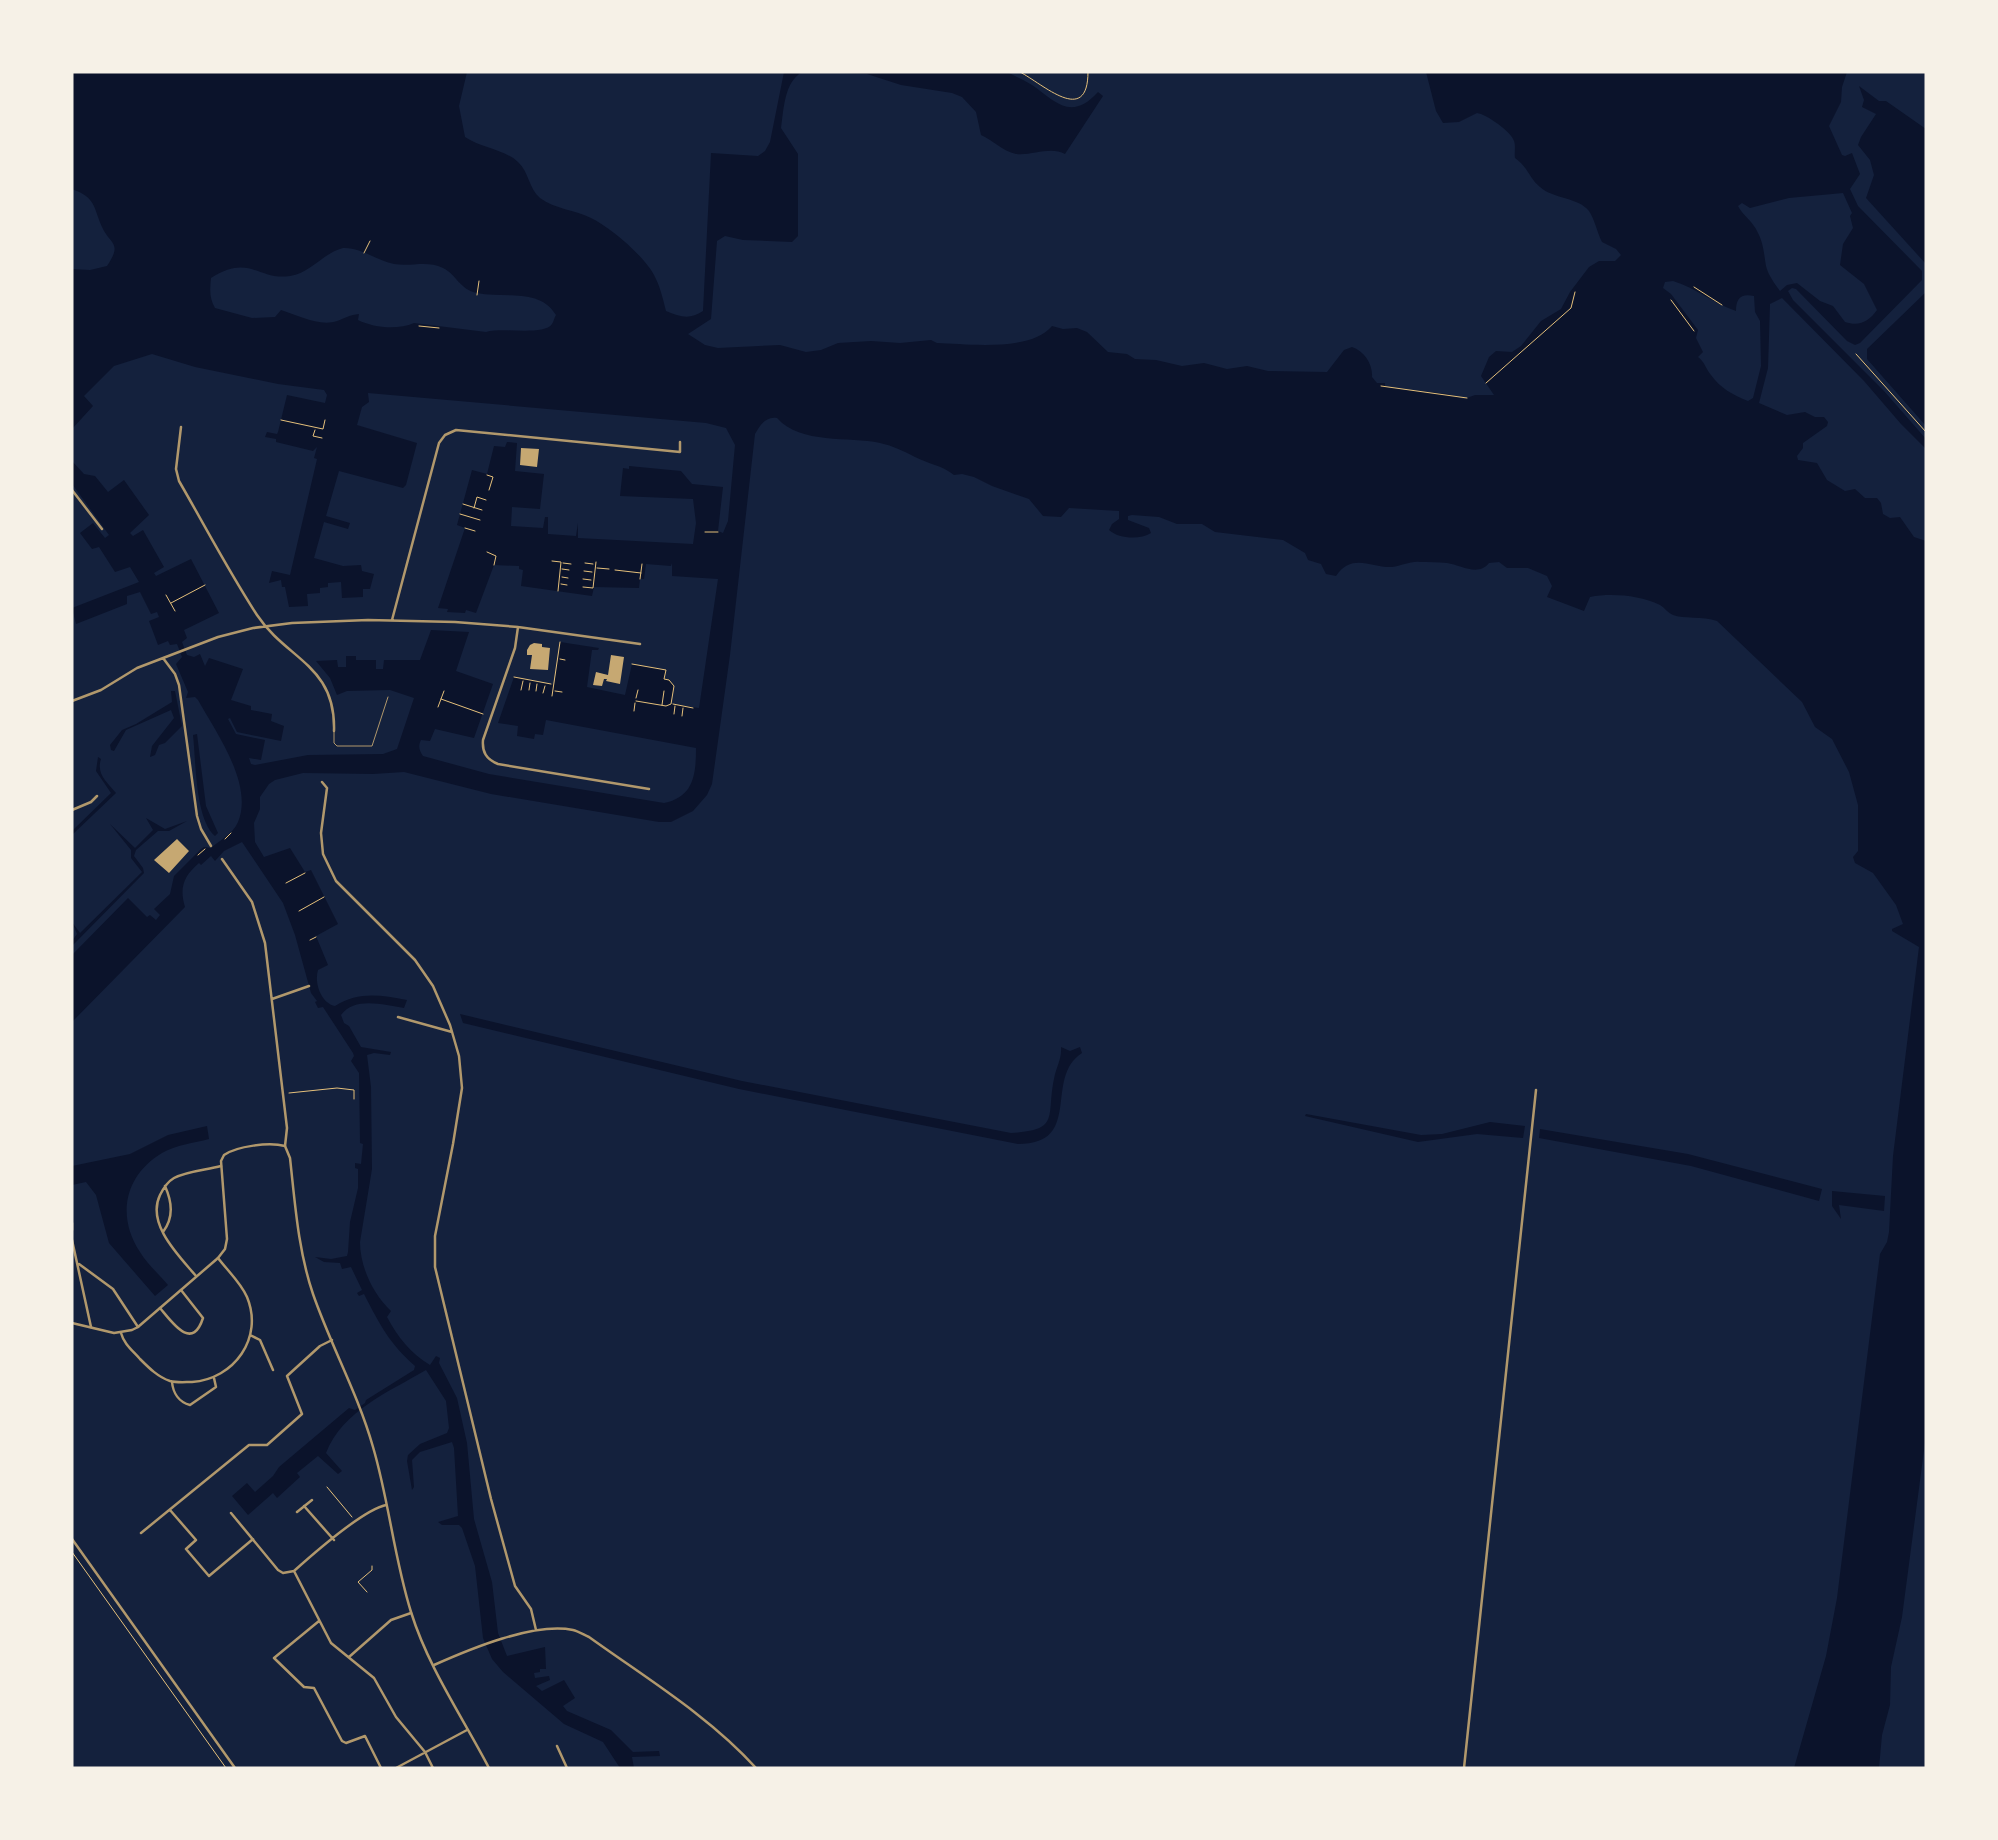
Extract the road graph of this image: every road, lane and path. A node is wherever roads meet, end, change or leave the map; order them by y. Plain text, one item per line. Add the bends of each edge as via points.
1 (1020, 72) edge
2 (1088, 72) edge
3 (370, 241) dead end
4 (364, 253) dead end
5 (479, 281) dead end
6 (1693, 287) dead end
7 (1576, 292) dead end
8 (477, 295) dead end
9 (1671, 300) dead end
10 (1722, 305) dead end
11 (419, 326) dead end
12 (439, 328) dead end
13 (1694, 331) dead end
14 (1856, 354) dead end
15 (1486, 383) dead end
16 (1415, 384) dead end
17 (1381, 386) dead end
18 (1442, 388) dead end
19 (1414, 391) junction
20 (1442, 394) junction
21 (1466, 398) dead end
22 (281, 419) dead end
23 (325, 420) dead end
24 (181, 427) dead end
25 (315, 428) junction
26 (1926, 432) edge
27 (322, 439) dead end
28 (680, 442) dead end
29 (487, 475) dead end
30 (72, 490) edge
31 (489, 490) dead end
32 (486, 499) dead end
33 (463, 504) dead end
34 (474, 508) junction
35 (482, 510) dead end
36 (460, 514) dead end
37 (480, 520) dead end
38 (465, 528) dead end
39 (102, 529) dead end
40 (475, 531) dead end
41 (718, 532) dead end
42 (705, 533) dead end
43 (487, 552) dead end
44 (552, 561) dead end
45 (561, 562) junction
46 (609, 562) dead end
47 (616, 562) dead end
48 (585, 563) dead end
49 (571, 564) dead end
50 (642, 564) dead end
51 (495, 565) dead end
52 (595, 568) junction
53 (560, 569) junction
54 (609, 569) junction
55 (569, 570) dead end
56 (615, 570) junction
57 (584, 571) dead end
58 (594, 572) junction
59 (641, 573) junction
60 (608, 575) dead end
61 (615, 576) dead end
62 (559, 577) junction
63 (568, 578) dead end
64 (583, 579) dead end
65 (640, 579) dead end
66 (594, 580) junction
67 (559, 584) junction
68 (205, 585) dead end
69 (567, 585) dead end
70 (583, 587) dead end
71 (558, 591) dead end
72 (166, 595) dead end
73 (171, 603) junction
74 (175, 611) dead end
75 (392, 620) junction
76 (265, 626) junction
77 (518, 627) junction
78 (560, 642) dead end
79 (640, 645) dead end
80 (163, 658) junction
81 (558, 659) dead end
82 (565, 660) dead end
83 (632, 664) dead end
84 (645, 666) junction
85 (556, 667) dead end
86 (562, 668) dead end
87 (653, 668) junction
88 (659, 669) junction
89 (555, 672) dead end
90 (562, 673) dead end
91 (644, 673) dead end
92 (651, 673) dead end
93 (658, 675) dead end
94 (514, 677) dead end
95 (524, 679) dead end
96 (530, 680) dead end
97 (538, 682) dead end
98 (545, 683) dead end
99 (554, 685) dead end
100 (521, 690) dead end
101 (529, 690) dead end
102 (638, 690) dead end
103 (444, 691) dead end
104 (536, 691) dead end
105 (552, 691) junction
106 (664, 691) dead end
107 (562, 692) dead end
108 (544, 693) dead end
109 (645, 695) dead end
110 (552, 696) dead end
111 (388, 697) dead end
112 (654, 697) dead end
113 (441, 699) junction
114 (72, 701) edge
115 (636, 701) junction
116 (640, 701) junction
117 (644, 702) junction
118 (649, 703) junction
119 (653, 704) junction
120 (658, 704) junction
121 (671, 704) junction
122 (675, 704) junction
123 (662, 705) junction
124 (666, 706) junction
125 (683, 706) junction
126 (438, 707) dead end
127 (639, 707) dead end
128 (693, 708) dead end
129 (648, 709) dead end
130 (634, 711) dead end
131 (656, 711) dead end
132 (665, 713) dead end
133 (482, 714) dead end
134 (674, 714) dead end
135 (682, 716) dead end
136 (334, 731) joint
137 (322, 782) dead end
138 (649, 789) dead end
139 (97, 796) dead end
140 (72, 810) edge
141 (231, 834) dead end
142 (225, 839) dead end
143 (211, 846) dead end
144 (205, 849) dead end
145 (198, 855) dead end
146 (222, 859) dead end
147 (305, 873) dead end
148 (286, 883) dead end
149 (324, 897) dead end
150 (299, 911) dead end
151 (316, 937) dead end
152 (310, 940) dead end
153 (309, 986) dead end
154 (272, 999) junction
155 (398, 1017) dead end
156 (452, 1032) junction
157 (1536, 1090) dead end
158 (284, 1093) junction
159 (354, 1099) dead end
160 (285, 1146) junction
161 (222, 1166) junction
162 (165, 1186) junction
163 (72, 1223) edge
164 (72, 1230) edge
165 (163, 1232) junction
166 (72, 1240) edge
167 (218, 1258) junction
168 (79, 1264) junction
169 (196, 1276) junction
170 (181, 1290) junction
171 (160, 1308) junction
172 (72, 1323) edge
173 (138, 1326) junction
174 (91, 1327) junction
175 (121, 1333) junction
176 (250, 1335) junction
177 (332, 1339) junction
178 (273, 1370) dead end
179 (214, 1378) junction
180 (172, 1382) junction
181 (327, 1487) dead end
182 (312, 1500) dead end
183 (386, 1505) junction
184 (304, 1506) junction
185 (170, 1510) junction
186 (297, 1512) dead end
187 (231, 1513) dead end
188 (355, 1521) junction
189 (141, 1533) dead end
190 (72, 1539) edge
191 (253, 1539) junction
192 (334, 1539) junction
193 (72, 1552) edge
194 (372, 1566) dead end
195 (294, 1571) junction
196 (367, 1592) dead end
197 (411, 1613) junction
198 (319, 1621) junction
199 (536, 1630) junction
200 (349, 1657) junction
201 (434, 1665) junction
202 (468, 1729) junction
203 (558, 1746) dead end
204 (425, 1752) junction
205 (226, 1768) edge
206 (235, 1768) edge
207 (382, 1768) edge
208 (396, 1768) edge
209 (433, 1768) edge
210 (489, 1768) edge
211 (567, 1768) edge
212 (756, 1768) edge
213 (1464, 1768) edge

1 - 2 path via 1059,97 1072,100 1084,93
3 - 4 path
5 - 8 path
6 - 10 path
7 - 15 path via 1571,308
9 - 13 path
11 - 12 path
14 - 26 path
16 - 19 path
17 - 19 path
18 - 20 path
19 - 20 path
20 - 21 path
22 - 25 path
23 - 25 path via 323,429
24 - 76 street via 177,475
25 - 27 path via 313,436
28 - 75 street via 680,452 456,429 445,435 439,443
29 - 31 path via 493,477
30 - 39 street
32 - 34 path via 477,497
33 - 34 path
34 - 35 path
36 - 37 path
38 - 40 path
41 - 42 path
43 - 51 path via 496,555
44 - 45 path
45 - 49 path
45 - 53 path
46 - 54 path
47 - 56 path
48 - 52 path via 596,563
50 - 59 path
52 - 54 path
52 - 58 path
53 - 55 path
53 - 62 path
54 - 60 path
56 - 59 path
56 - 61 path
57 - 58 path
58 - 66 path
59 - 65 path
62 - 63 path
62 - 67 path
64 - 66 path
66 - 70 path via 593,588
67 - 69 path
67 - 71 path
68 - 73 path
72 - 73 path
73 - 74 path
75 - 76 street
75 - 77 street
76 - 80 street via 218,637
76 - 136 street via 310,665 321,681 332,708
77 - 79 street
77 - 138 street via 483,740 487,757 498,764
78 - 105 path
80 - 114 street
80 - 143 street via 179,685 197,816
81 - 82 path
83 - 84 path
84 - 87 path
84 - 91 path
85 - 86 path
87 - 88 path
87 - 92 path
88 - 93 path
88 - 121 path via 666,670 664,679 674,686
89 - 90 path
94 - 99 path
95 - 100 path
96 - 101 path
97 - 104 path
98 - 108 path
102 - 115 path
103 - 113 path
105 - 107 path
105 - 110 path
106 - 123 path
109 - 117 path
111 - 136 lane via 372,746 337,746
112 - 119 path
113 - 126 path
113 - 133 path
115 - 116 path
115 - 130 path
116 - 117 path
116 - 127 path
117 - 118 path
118 - 119 path
118 - 129 path
119 - 120 path
120 - 123 path
120 - 131 path
121 - 122 path
121 - 124 path
122 - 125 path
122 - 134 path
123 - 124 path
124 - 132 path
125 - 128 path
125 - 135 path
137 - 156 street via 327,788 323,854 336,881 415,960 433,986
139 - 140 street
141 - 142 path
144 - 145 path
146 - 154 street via 255,910 265,943
147 - 148 path
149 - 150 path
151 - 152 path
153 - 154 street
154 - 158 street
155 - 156 street
156 - 199 street via 461,1088 435,1236 435,1267 497,1524 515,1586 531,1609
157 - 213 street
158 - 159 path via 337,1088 354,1090
158 - 160 street
160 - 161 street via 228,1152
160 - 177 street via 304,1261
161 - 162 street via 173,1178
161 - 167 street via 227,1239
162 - 165 street via 157,1209
162 - 165 street via 171,1217
163 - 164 street
165 - 169 street
166 - 168 street
167 - 169 street
167 - 176 street via 247,1297
168 - 173 street via 113,1289
168 - 174 street
169 - 170 street
170 - 171 street
170 - 171 street via 203,1318 200,1328 194,1333 178,1329
171 - 173 street
172 - 174 street
173 - 175 street
174 - 175 street
175 - 180 street via 152,1371
176 - 178 street via 260,1340
176 - 179 street via 237,1361
177 - 183 street via 374,1449
177 - 185 street via 287,1376 302,1414 267,1445 248,1445
179 - 180 street
179 - 180 street via 216,1387 190,1405 177,1396
181 - 188 path
182 - 184 street
183 - 188 street
183 - 197 street
184 - 186 street
184 - 192 street
185 - 189 street
185 - 191 street via 196,1540 186,1549 209,1576
187 - 191 street
188 - 192 street
190 - 206 street
191 - 195 street via 280,1572
192 - 195 street
193 - 205 path
194 - 196 path via 358,1582
195 - 198 street
197 - 200 street via 391,1620
197 - 201 street
198 - 200 street via 331,1643
198 - 207 street via 274,1658 304,1687 314,1688 342,1741 365,1736
199 - 201 street
199 - 212 street via 574,1630 589,1637 729,1740
200 - 204 street via 374,1678 396,1717
201 - 202 street
202 - 204 street
202 - 210 street
203 - 211 street
204 - 208 street
204 - 209 street

